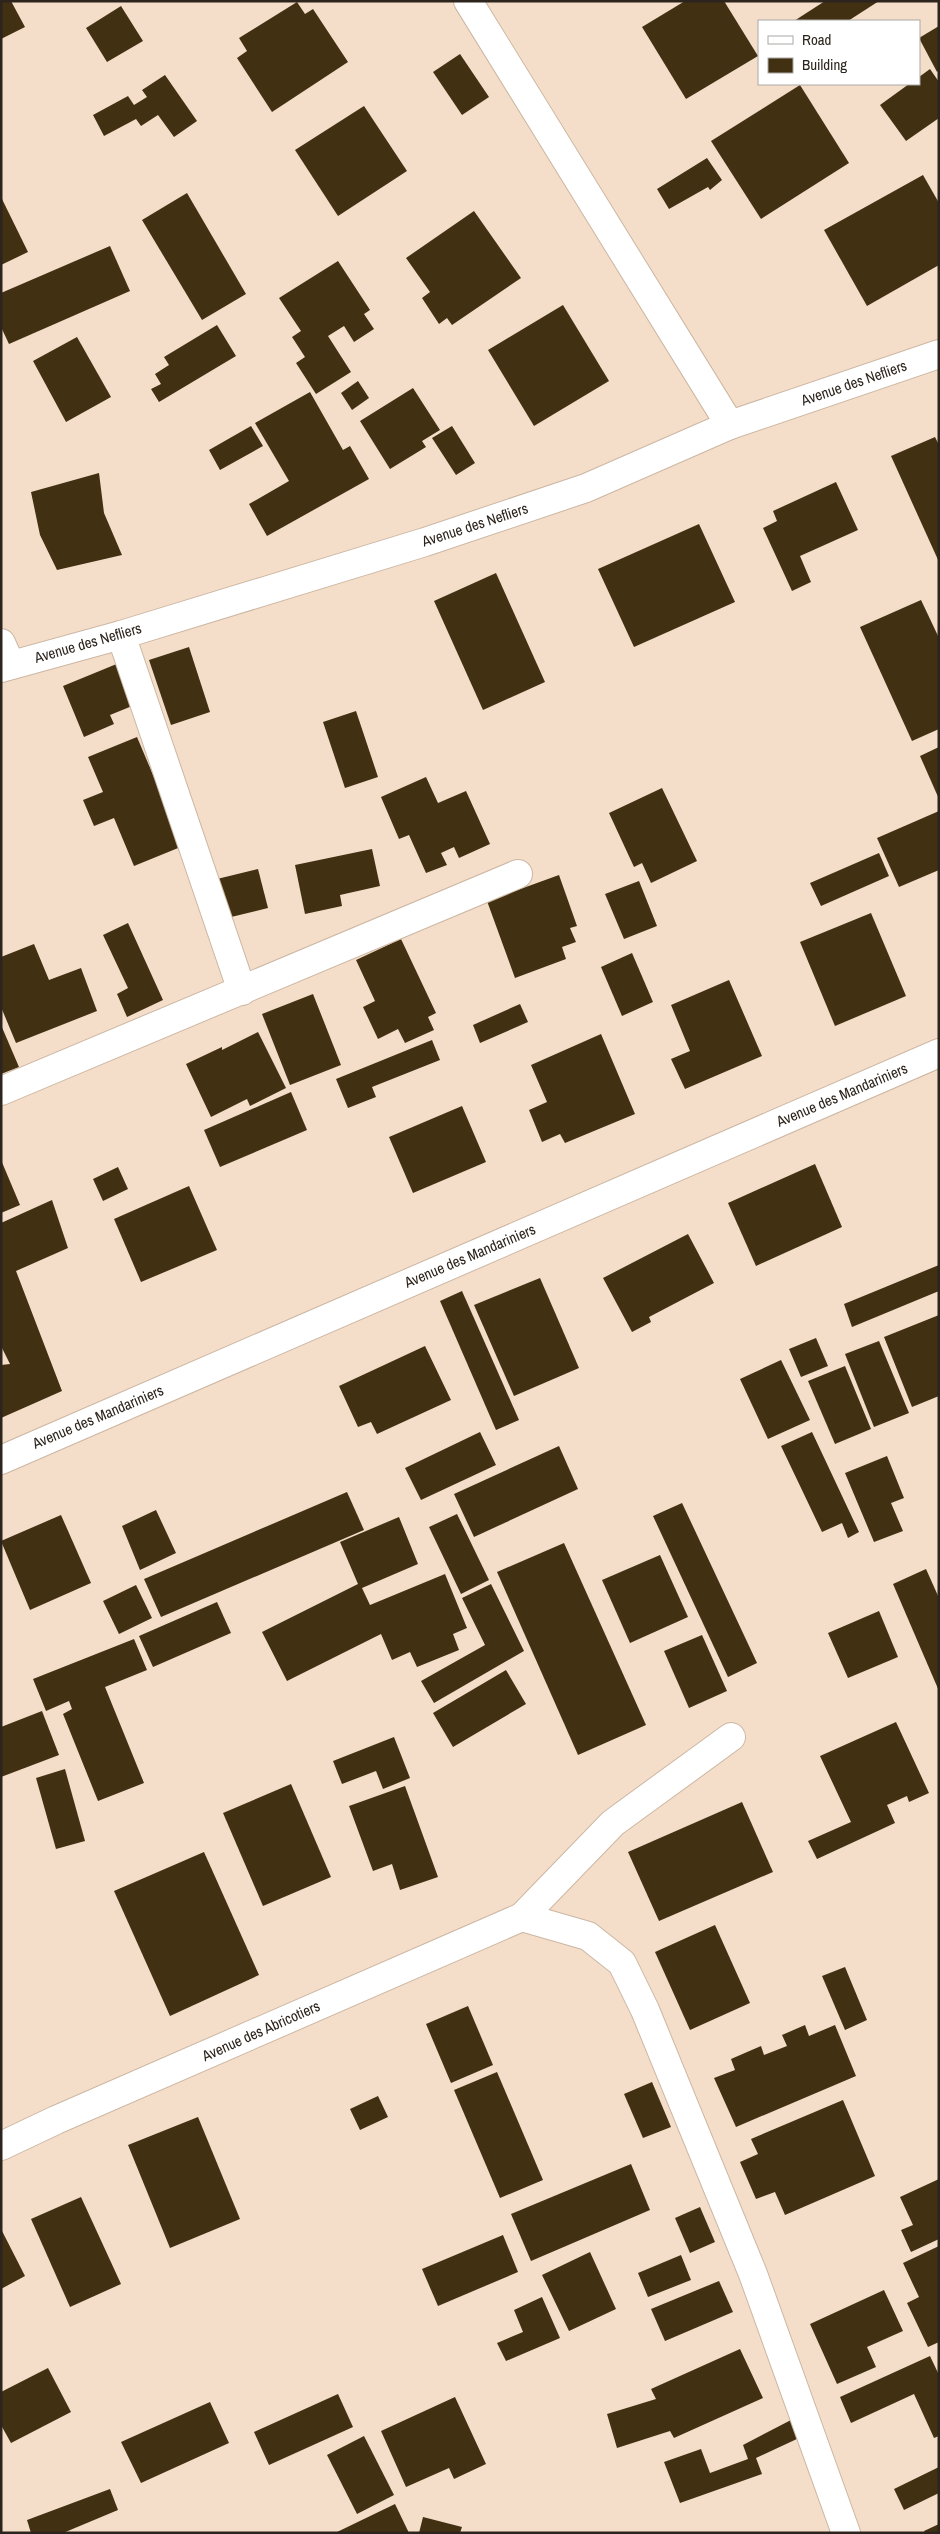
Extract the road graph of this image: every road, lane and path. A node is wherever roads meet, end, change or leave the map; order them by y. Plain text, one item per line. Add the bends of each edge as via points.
1 (468, 1) edge
2 (939, 354) edge
3 (730, 424) junction
4 (121, 635) junction
5 (4, 658) edge
6 (518, 874) dead end
7 (242, 991) junction
8 (939, 1053) edge
9 (1, 1091) edge
10 (1, 1460) edge
11 (731, 1737) dead end
12 (522, 1917) junction
13 (1, 2146) edge
14 (846, 2533) edge

1 - 3 street
2 - 3 street, Avenue des Nefliers
3 - 4 street, Avenue des Nefliers via 586,488 415,545
4 - 5 street, Avenue des Nefliers
4 - 7 street
6 - 7 street
7 - 9 street
8 - 10 street, Avenue des Mandariniers
11 - 12 street via 613,1823
12 - 13 street, Avenue des Abricotiers
12 - 14 street via 588,1936 622,1963 646,2010 753,2274

